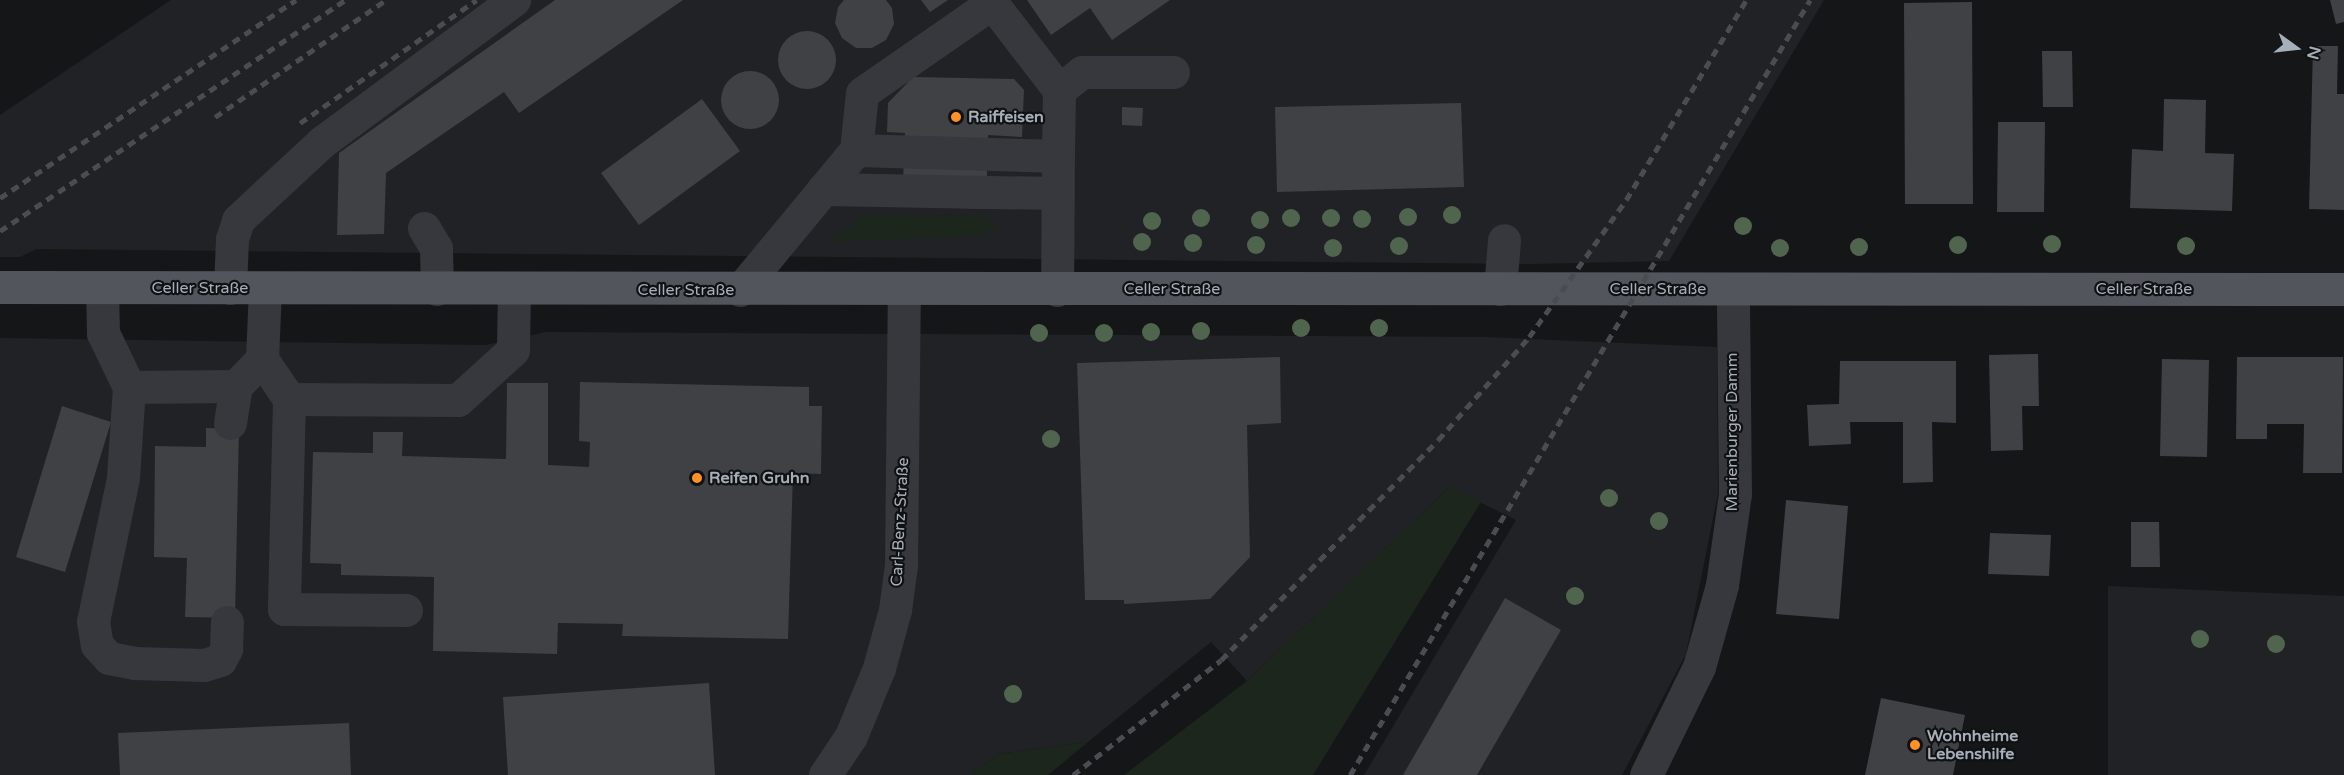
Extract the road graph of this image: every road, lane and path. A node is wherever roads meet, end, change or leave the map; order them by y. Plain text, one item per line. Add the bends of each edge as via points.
1 (514, 0) edge
2 (1173, 72) dead end
3 (1059, 90) junction
4 (856, 150) junction
5 (1058, 156) junction
6 (823, 189) junction
7 (1058, 193) junction
8 (424, 228) dead end
9 (1504, 240) dead end
10 (0, 287) edge
11 (102, 288) junction
12 (230, 288) junction
13 (265, 288) junction
14 (437, 289) junction
15 (514, 289) junction
16 (1500, 289) junction
17 (1732, 289) junction
18 (740, 290) junction
19 (904, 290) junction
20 (1057, 290) junction
21 (2344, 290) edge
22 (262, 359) junction
23 (236, 386) junction
24 (129, 387) junction
25 (289, 399) junction
26 (230, 423) dead end
27 (406, 610) dead end
28 (227, 622) dead end
29 (825, 775) edge
30 (1646, 775) edge

1 - 12 street via 322,142 238,220 232,238
2 - 3 street via 1082,72
3 - 4 street via 992,3 862,93
3 - 5 street
4 - 5 street
4 - 6 street
5 - 7 street
6 - 7 street
6 - 18 street
7 - 20 street
8 - 14 street via 436,248
9 - 16 street
10 - 11 main road, Celler Straße
11 - 12 main road, Celler Straße
11 - 24 street via 103,333
12 - 13 main road, Celler Straße
13 - 14 main road, Celler Straße
13 - 22 street
14 - 15 main road, Celler Straße
15 - 18 main road, Celler Straße
15 - 25 street via 513,350 458,400
16 - 17 main road, Celler Straße
16 - 20 main road, Celler Straße
17 - 21 main road, Celler Straße
17 - 30 street, Marienburger Damm via 1735,495 1722,585 1699,667
18 - 19 main road, Celler Straße
19 - 20 main road, Celler Straße
19 - 29 street, Carl-Benz-Straße via 901,565 895,610 879,668 851,736
22 - 23 street
22 - 25 street
23 - 24 street
23 - 26 street
24 - 28 street via 123,478 93,621 97,645 109,658 134,663 204,665 220,660 226,649
25 - 27 street via 284,609

